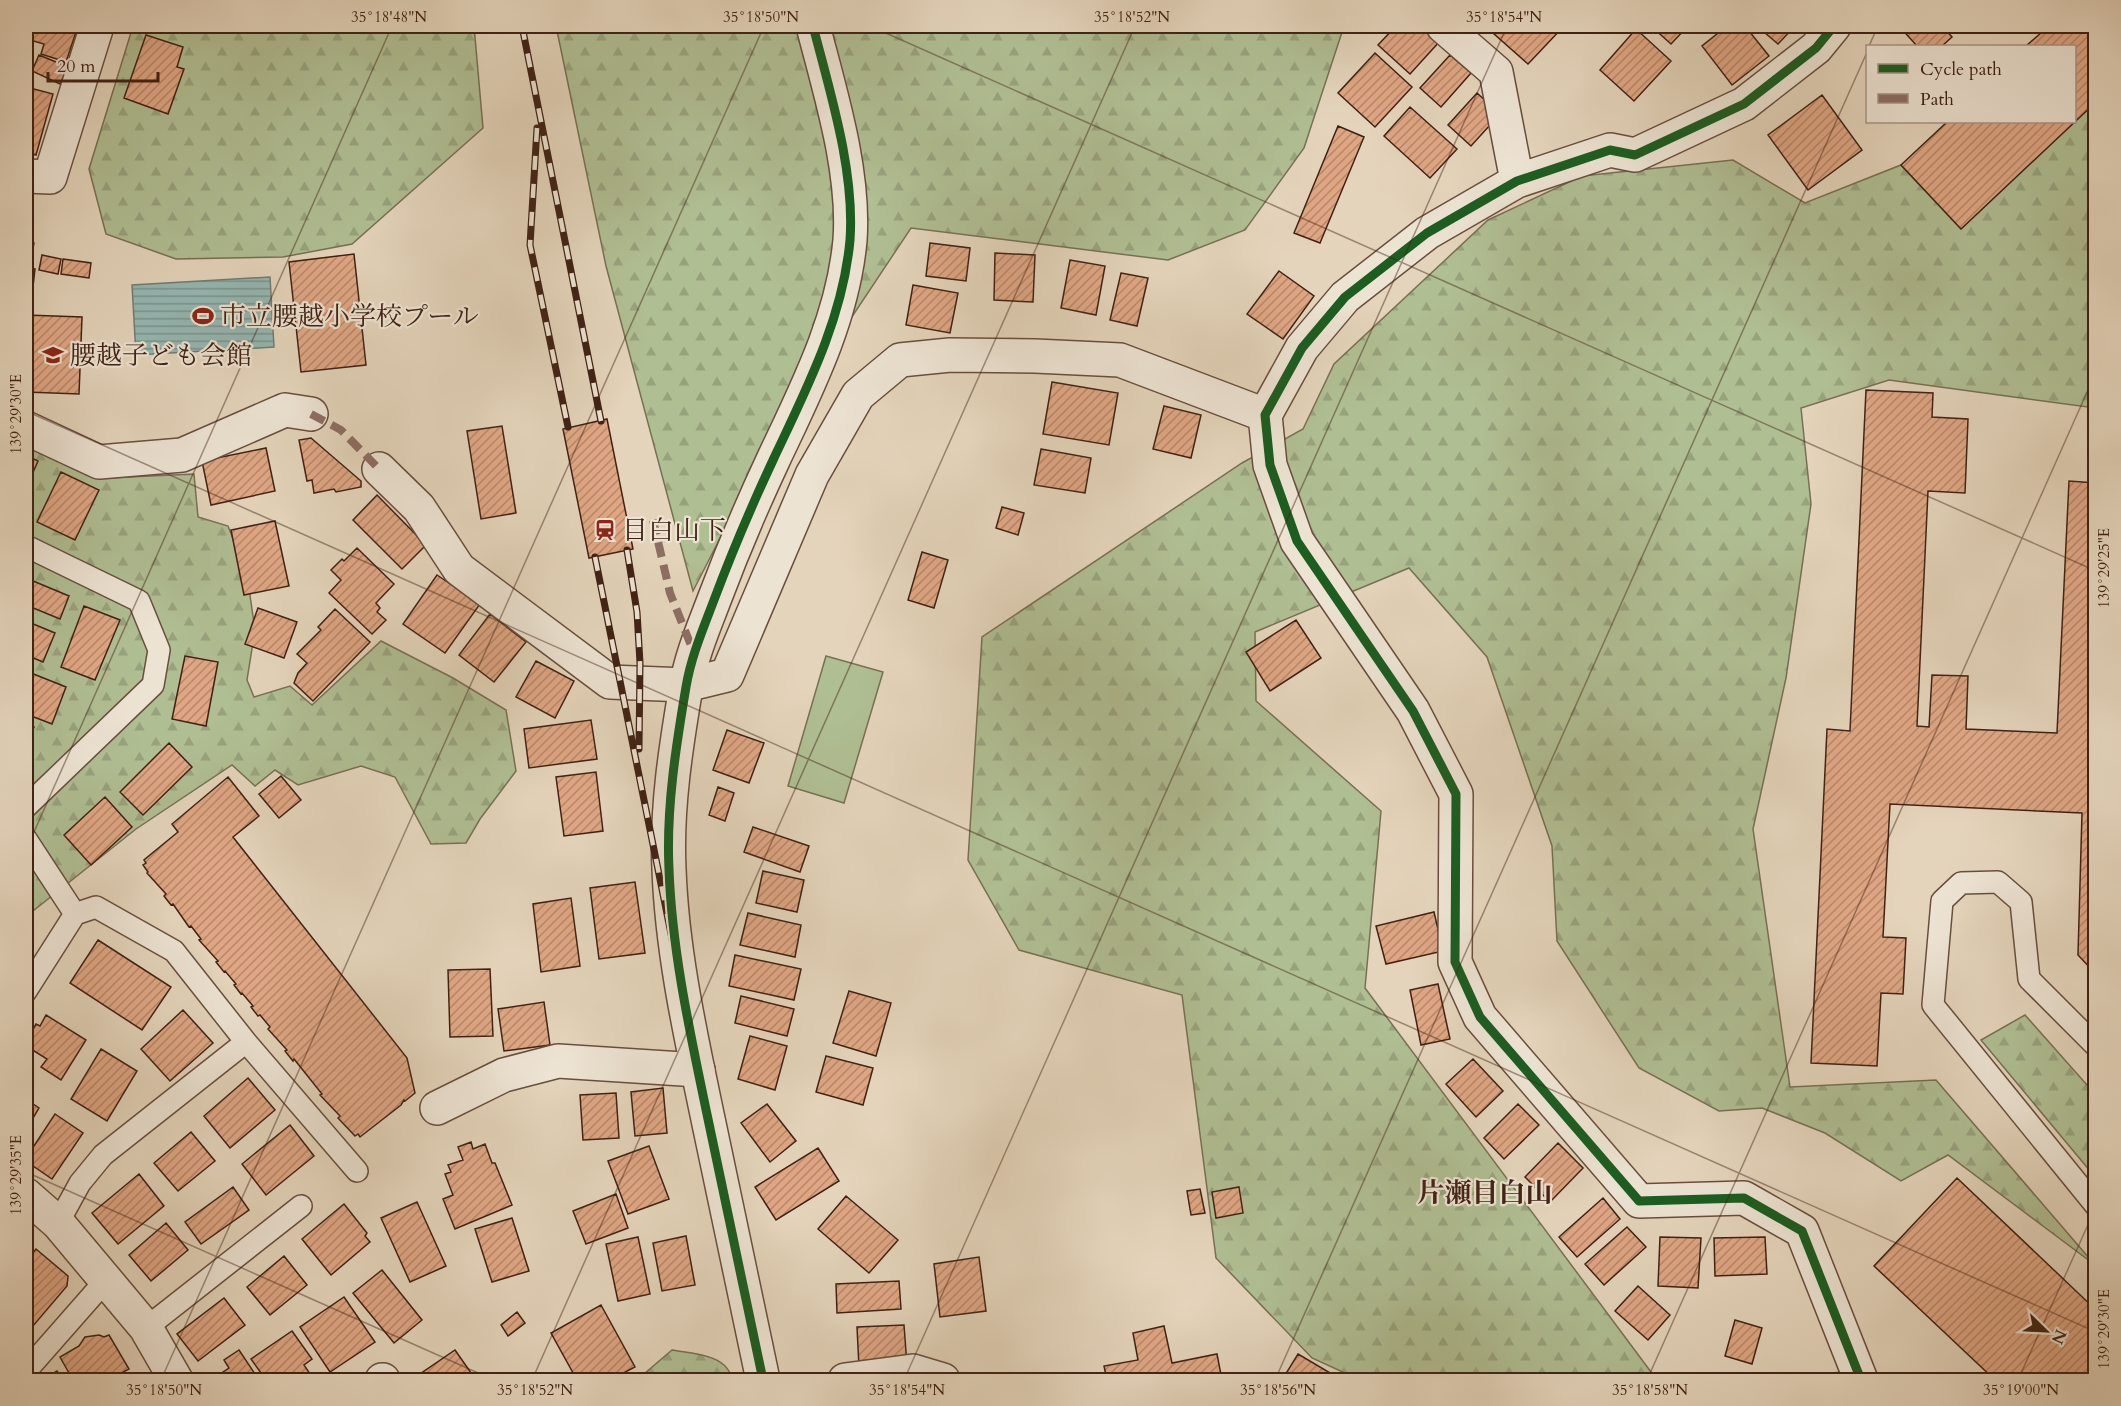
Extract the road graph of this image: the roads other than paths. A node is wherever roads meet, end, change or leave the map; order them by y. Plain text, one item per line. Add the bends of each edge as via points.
1 (97, 26) edge
2 (813, 26) edge
3 (1443, 26) edge
4 (1834, 26) edge
5 (26, 176) edge
6 (1517, 181) junction
7 (311, 414) dead end
8 (1265, 415) junction
9 (26, 428) edge
10 (379, 469) dead end
11 (26, 546) edge
12 (686, 685) junction
13 (26, 807) edge
14 (26, 839) edge
15 (75, 915) junction
16 (26, 991) edge
17 (246, 1042) junction
18 (2096, 1046) edge
19 (698, 1070) junction
20 (437, 1108) dead end
21 (357, 1171) dead end
22 (26, 1195) edge
23 (301, 1206) dead end
24 (2096, 1206) edge
25 (58, 1223) junction
26 (106, 1280) junction
27 (146, 1328) junction
28 (26, 1371) edge
29 (176, 1380) edge
30 (763, 1380) edge
31 (845, 1380) edge
32 (943, 1380) edge
33 (1862, 1380) edge

1 - 5 street via 50,177
2 - 12 street via 834,105 849,188 850,238 842,291 825,345 740,532 694,653
3 - 6 street via 1496,72
4 - 6 street via 1816,48 1744,104 1635,155 1610,150
6 - 8 street via 1427,233 1344,297 1302,348
7 - 9 street via 285,410 182,455 99,462
8 - 12 street via 1120,360 950,355 900,360 858,395 812,475 727,675
8 - 33 street via 1270,465 1298,541 1413,711 1456,794 1455,962 1480,1017 1639,1200 1744,1198 1802,1231
10 - 12 street via 419,508 459,569 610,682
11 - 13 lane via 139,601 159,650 153,685
12 - 19 street via 674,772 669,866 672,914
14 - 15 lane
15 - 16 lane
15 - 17 lane via 96,907 174,951
17 - 21 lane
17 - 25 lane via 103,1155 80,1183
18 - 24 lane via 2029,979 2021,902 1998,882 1961,883 1942,901 1933,1005
19 - 20 street via 558,1061 504,1074
19 - 30 street
22 - 25 street
23 - 27 lane
25 - 26 street
26 - 27 street
26 - 28 lane
27 - 29 street
31 - 32 street via 913,1371

